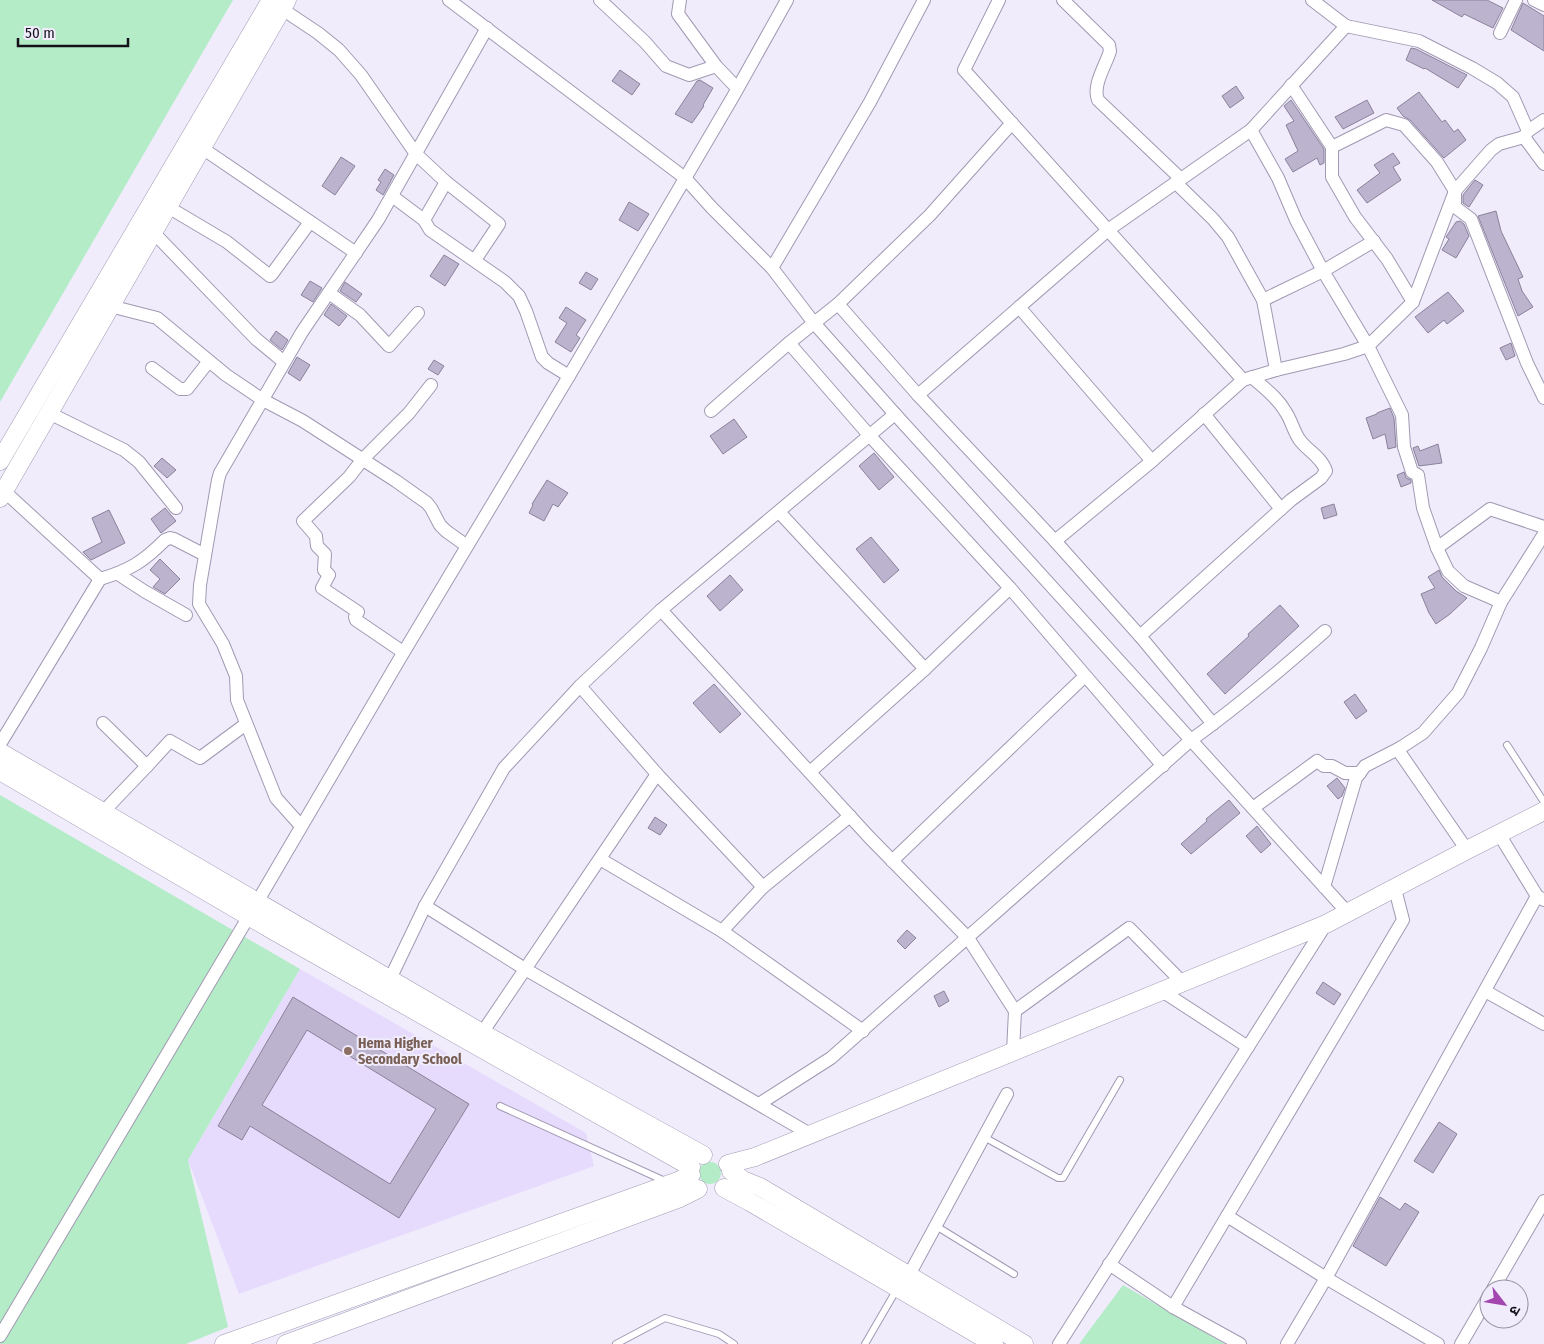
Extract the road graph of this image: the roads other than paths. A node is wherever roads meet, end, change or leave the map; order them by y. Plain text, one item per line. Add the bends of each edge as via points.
1 (449, 0) edge
2 (600, 0) edge
3 (680, 0) edge
4 (787, 0) edge
5 (924, 0) edge
6 (999, 0) edge
7 (1063, 0) edge
8 (1516, 0) edge
9 (1534, 0) edge
10 (1317, 1) edge
11 (280, 3) edge
12 (1544, 5) edge
13 (1346, 26) junction
14 (487, 28) junction
15 (1500, 33) dead end
16 (716, 66) junction
17 (1290, 85) junction
18 (737, 88) junction
19 (1544, 120) edge
20 (1012, 123) junction
21 (1526, 134) junction
22 (1242, 136) junction
23 (1332, 147) junction
24 (202, 148) junction
25 (416, 154) junction
26 (1543, 159) edge
27 (685, 178) junction
28 (1178, 181) junction
29 (446, 182) junction
30 (1455, 190) junction
31 (392, 196) junction
32 (168, 207) junction
33 (424, 220) junction
34 (310, 222) junction
35 (1108, 230) junction
36 (153, 232) junction
37 (1374, 242) junction
38 (356, 253) junction
39 (475, 260) junction
40 (772, 268) junction
41 (1317, 274) junction
42 (329, 293) junction
43 (1263, 300) junction
44 (1413, 302) junction
45 (838, 304) junction
46 (110, 306) junction
47 (1019, 307) junction
48 (418, 313) dead end
49 (814, 323) junction
50 (789, 343) junction
51 (1368, 346) junction
52 (209, 361) junction
53 (284, 362) junction
54 (152, 368) dead end
55 (1276, 370) junction
56 (569, 376) junction
57 (1248, 379) junction
58 (431, 385) dead end
59 (918, 395) junction
60 (1544, 398) edge
61 (263, 400) junction
62 (711, 411) dead end
63 (49, 414) junction
64 (895, 414) junction
65 (1204, 414) junction
66 (869, 435) junction
67 (363, 459) junction
68 (0, 461) edge
69 (1152, 461) junction
70 (2, 495) edge
71 (176, 508) dead end
72 (1281, 508) junction
73 (779, 512) junction
74 (1544, 527) edge
75 (1544, 534) edge
76 (1055, 541) junction
77 (467, 546) junction
78 (1437, 548) junction
79 (205, 555) junction
80 (118, 574) junction
81 (100, 579) junction
82 (1010, 588) junction
83 (1501, 602) junction
84 (661, 610) junction
85 (186, 615) dead end
86 (1324, 632) dead end
87 (1140, 636) junction
88 (403, 652) junction
89 (925, 669) junction
90 (1085, 676) junction
91 (580, 686) junction
92 (103, 723) dead end
93 (246, 724) junction
94 (1213, 724) junction
95 (1191, 740) junction
96 (0, 744) edge
97 (1507, 745) dead end
98 (1400, 748) junction
99 (0, 752) edge
100 (147, 766) junction
101 (1163, 766) junction
102 (0, 771) edge
103 (810, 772) junction
104 (1360, 773) junction
105 (657, 774) junction
106 (1544, 802) edge
107 (1253, 808) junction
108 (1544, 811) edge
109 (103, 812) junction
110 (850, 816) junction
111 (301, 826) junction
112 (1498, 834) junction
113 (1467, 850) junction
114 (600, 859) junction
115 (892, 861) junction
116 (763, 887) junction
117 (1324, 887) junction
118 (1394, 888) junction
119 (1541, 898) edge
120 (425, 906) junction
121 (253, 909) junction
122 (1348, 913) junction
123 (1326, 924) junction
124 (722, 931) junction
125 (968, 938) junction
126 (525, 969) junction
127 (390, 979) junction
128 (1183, 982) junction
129 (1162, 991) junction
130 (1485, 991) junction
131 (1015, 1012) junction
132 (1544, 1024) edge
133 (863, 1031) junction
134 (482, 1033) junction
135 (1248, 1047) junction
136 (1013, 1052) junction
137 (1120, 1080) dead end
138 (1007, 1094) dead end
139 (759, 1104) junction
140 (500, 1106) dead end
141 (810, 1134) junction
142 (984, 1137) junction
143 (730, 1167) junction
144 (696, 1171) junction
145 (670, 1183) junction
146 (724, 1188) junction
147 (1544, 1201) edge
148 (1227, 1216) junction
149 (936, 1226) junction
150 (1109, 1264) junction
151 (1014, 1274) dead end
152 (1326, 1278) junction
153 (1499, 1279) edge
154 (903, 1282) junction
155 (1173, 1306) junction
156 (1479, 1313) edge
157 (0, 1336) edge
158 (224, 1344) edge
159 (286, 1344) edge
160 (616, 1344) edge
161 (734, 1344) edge
162 (865, 1344) edge
163 (994, 1344) edge
164 (1024, 1344) edge
165 (1059, 1344) edge
166 (1240, 1344) edge
167 (1286, 1344) edge
168 (1438, 1344) edge
169 (1461, 1344) edge

1 - 14 street
2 - 16 street via 666,66 690,75
3 - 16 street via 678,14
4 - 18 street
5 - 40 street via 870,102
6 - 20 street via 964,70
7 - 28 street via 1109,45 1096,88 1098,100
8 - 15 street
9 - 12 street
10 - 13 street
11 - 24 street
11 - 25 street via 339,50
11 - 68 street
13 - 17 street
13 - 21 street via 1419,41 1497,83 1513,97
14 - 25 street
14 - 27 street
16 - 18 street
17 - 22 street
17 - 23 street
18 - 27 street
19 - 21 street
20 - 35 street
20 - 45 street via 930,215
21 - 26 street
21 - 30 street via 1495,147
22 - 28 street
22 - 41 street via 1278,178
23 - 30 street via 1386,120 1404,126 1437,162
23 - 37 street via 1332,177
24 - 32 street
24 - 34 street
25 - 29 street
25 - 31 street
27 - 40 street
27 - 56 street
28 - 35 street
28 - 43 street via 1228,237
29 - 33 street
29 - 39 street via 499,224
30 - 44 street
30 - 60 street via 1455,207 1471,219 1527,363
31 - 33 street
31 - 38 street
32 - 34 street via 227,242 270,276
32 - 36 street
33 - 39 street via 430,230
34 - 38 street
35 - 47 street
35 - 57 street
36 - 46 street
36 - 53 street via 256,340
37 - 41 street
37 - 44 street
38 - 42 street
39 - 56 street via 519,296 542,357
40 - 49 street
41 - 43 street
41 - 51 street
42 - 48 street via 360,315 389,346
42 - 53 street
43 - 55 street
44 - 51 street
45 - 49 street
45 - 59 street
46 - 52 street via 157,318
46 - 63 street
47 - 59 street
47 - 69 street
49 - 50 street
49 - 64 street
50 - 62 street
50 - 66 street
51 - 55 street
51 - 78 street via 1402,415 1404,447 1412,472 1418,475 1424,508
52 - 54 street via 184,390
52 - 61 street
53 - 61 street
55 - 57 street
56 - 77 street
57 - 65 street
57 - 72 street via 1279,401 1298,438 1324,464 1326,471
58 - 67 street via 409,413
59 - 76 street
61 - 67 street via 303,420
61 - 79 street via 220,473
63 - 70 street
63 - 71 street via 124,450 139,462
64 - 66 street
64 - 95 street
65 - 69 street
65 - 72 street
66 - 73 street
66 - 82 street
67 - 77 street via 426,503 446,531
67 - 88 street via 304,523 316,536 317,546 325,554 324,570 329,575 322,588 357,611 356,620
69 - 76 street
70 - 81 street
72 - 87 street
73 - 84 street
73 - 89 street
74 - 78 street via 1490,509
75 - 83 street
76 - 87 street
77 - 88 street
78 - 83 street via 1448,571 1464,586
79 - 80 street via 170,538 138,564
79 - 93 street via 199,604 223,644 236,676 237,700
80 - 81 street
80 - 85 street
81 - 96 street
82 - 89 street
82 - 90 street
83 - 98 street via 1458,693 1423,732
84 - 91 street
84 - 103 street
86 - 94 street
87 - 94 street
88 - 111 street
89 - 103 street
90 - 101 street
90 - 115 street
91 - 105 street
91 - 120 street via 504,768
92 - 100 street
93 - 100 street via 200,758 170,741
93 - 111 street via 276,798
94 - 95 street
95 - 101 street
95 - 107 street
97 - 106 lane
98 - 104 street via 1365,766
98 - 113 street via 1400,753
99 - 109 street
100 - 109 street
101 - 125 street
102 - 121 street
103 - 110 street
104 - 107 street via 1345,773 1317,761
104 - 117 street
105 - 114 street
105 - 116 street
107 - 117 street
108 - 112 street
109 - 121 street
110 - 115 street
110 - 116 street
111 - 121 street
112 - 113 street
112 - 119 street
113 - 118 street
114 - 124 street
114 - 126 street
115 - 125 street
116 - 124 street
117 - 122 street
118 - 122 street
118 - 148 street via 1403,920
119 - 130 street
120 - 126 street
120 - 127 street
121 - 127 street
121 - 144 street
121 - 157 street
122 - 123 street
123 - 128 street
123 - 135 street
124 - 133 street
125 - 131 street
125 - 133 street
126 - 134 street
126 - 139 street
127 - 134 street
128 - 129 street
128 - 131 street via 1129,928
129 - 135 street
129 - 136 street
130 - 132 street
130 - 152 street
131 - 136 street
133 - 139 street via 831,1058
134 - 144 street
135 - 150 street
136 - 141 street
137 - 142 lane via 1063,1178
138 - 142 street
139 - 141 street
140 - 145 lane
141 - 143 street
142 - 149 street
143 - 144 street via 723,1158 709,1153
143 - 146 street via 730,1179
143 - 154 street via 743,1180 760,1187
144 - 145 street
144 - 146 street via 705,1192
144 - 159 street via 680,1198
145 - 158 street
146 - 154 street
147 - 153 street
148 - 152 street
148 - 155 street
149 - 151 lane
149 - 154 street
150 - 155 street
150 - 165 street
152 - 167 street
152 - 168 street
154 - 162 lane
154 - 163 street
154 - 164 street
155 - 166 street
156 - 169 street
160 - 161 lane via 665,1318 719,1334

